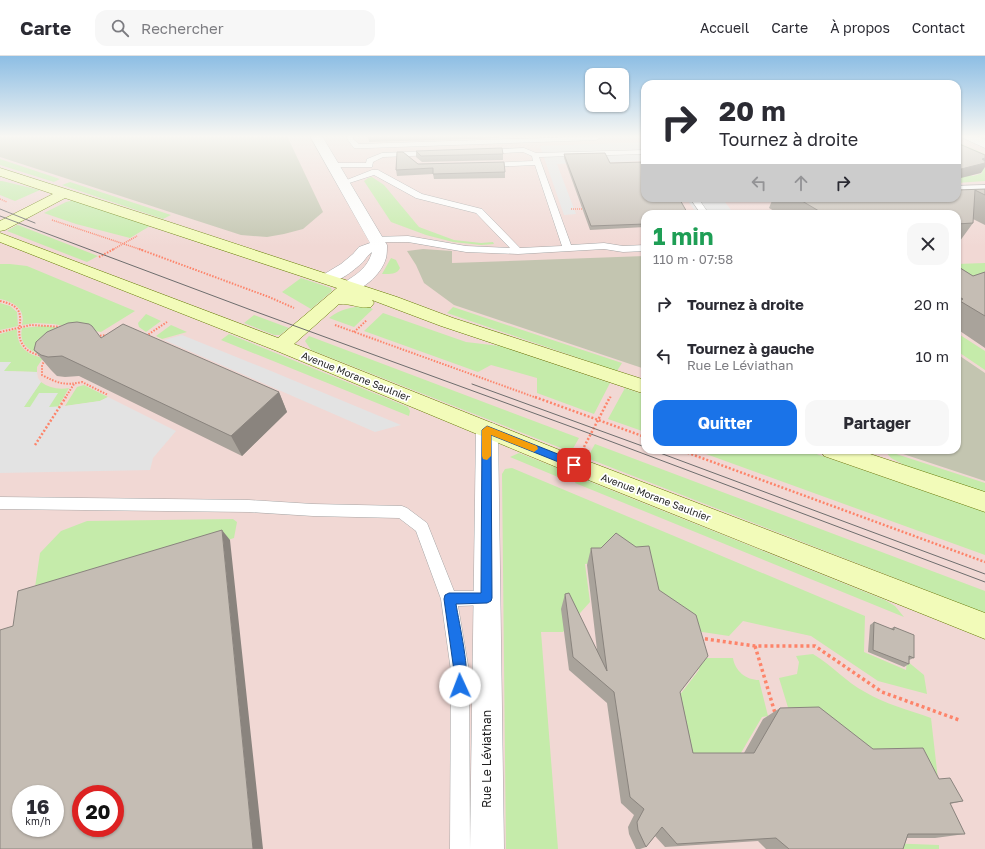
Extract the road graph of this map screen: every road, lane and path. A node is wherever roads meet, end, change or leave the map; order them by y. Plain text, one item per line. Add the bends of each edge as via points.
1 (4, 173) edge
2 (337, 173) edge
3 (372, 173) edge
4 (377, 173) edge
5 (542, 173) edge
6 (343, 183) junction
7 (985, 188) edge
8 (961, 190) edge
9 (64, 192) junction
10 (160, 224) junction
11 (3, 233) edge
12 (377, 242) junction
13 (568, 248) junction
14 (641, 248) edge
15 (518, 251) junction
16 (79, 268) junction
17 (327, 279) junction
18 (349, 287) junction
19 (333, 299) junction
20 (0, 301) edge
21 (185, 309) junction
22 (447, 322) junction
23 (20, 327) junction
24 (70, 329) edge
25 (0, 332) edge
26 (112, 335) edge
27 (90, 336) edge
28 (146, 337) edge
29 (284, 347) junction
30 (620, 379) junction
31 (74, 384) junction
32 (641, 386) edge
33 (108, 395) edge
34 (487, 430) junction
35 (35, 445) dead end
36 (691, 454) edge
37 (844, 454) edge
38 (574, 465) junction
39 (985, 502) edge
40 (0, 503) edge
41 (985, 562) edge
42 (487, 598) junction
43 (449, 599) junction
44 (985, 626) edge
45 (695, 638) edge
46 (755, 646) junction
47 (776, 718) edge
48 (959, 720) dead end
49 (460, 849) edge
50 (487, 849) edge

1 - 9 main road
2 - 6 street
3 - 6 lane
4 - 15 lane via 419,196 479,211
5 - 13 lane
6 - 12 street
7 - 8 street
9 - 10 main road
9 - 11 main road, Avenue Morane Saulnier
10 - 16 path
10 - 17 main road
11 - 16 main road, Avenue Morane Saulnier
12 - 15 lane via 408,239 466,249
12 - 17 street via 364,250 347,267
12 - 18 street via 380,251 377,263 368,274
13 - 14 lane via 604,246
13 - 15 lane
16 - 21 main road, Avenue Morane Saulnier
17 - 18 main road
18 - 19 main road
18 - 22 main road
19 - 22 main road via 350,298 426,323
19 - 29 main road via 286,340
20 - 23 path via 17,308
21 - 28 path
21 - 29 main road, Avenue Morane Saulnier
22 - 30 main road
23 - 24 path via 43,325
23 - 25 path
23 - 31 path via 19,337 26,349 48,357 42,365 42,375 56,383
26 - 27 path
29 - 34 main road, Avenue Morane Saulnier
30 - 32 main road
30 - 38 path
31 - 33 path via 82,382
31 - 35 path
34 - 38 main road, Avenue Morane Saulnier
34 - 42 street, Rue Le Léviathan
36 - 41 path
37 - 39 main road
38 - 44 main road, Avenue Morane Saulnier
40 - 43 lane via 249,506 402,512 422,527
42 - 43 lane
42 - 50 street, Rue Le Léviathan
43 - 49 lane via 460,671
45 - 46 path
46 - 47 path
46 - 48 path via 815,646 882,692

